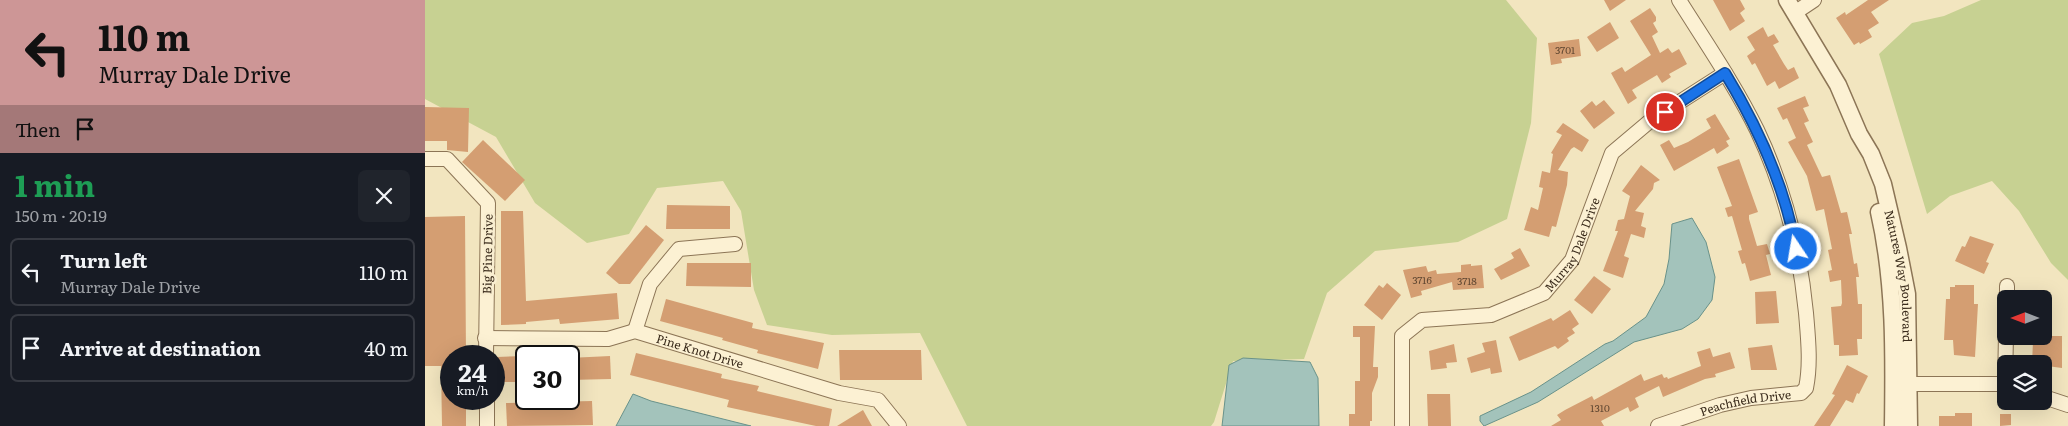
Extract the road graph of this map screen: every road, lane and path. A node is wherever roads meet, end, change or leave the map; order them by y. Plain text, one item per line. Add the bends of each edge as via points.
1 (1679, 0) edge
2 (1814, 0) edge
3 (1791, 6) edge
4 (1725, 73) junction
5 (425, 159) edge
6 (735, 244) dead end
7 (635, 331) junction
8 (485, 338) junction
9 (485, 345) edge
10 (1997, 383) edge
11 (1902, 384) junction
12 (2052, 400) edge
13 (2068, 405) edge
14 (487, 410) edge
15 (487, 426) edge
16 (899, 426) edge
17 (1402, 426) edge
18 (1658, 426) edge
19 (1893, 426) edge
20 (1909, 426) edge

1 - 4 street, Peachfield Drive
2 - 3 street
3 - 11 street, Natures Way Boulevard via 1838,85 1859,134 1887,252
4 - 17 street, Murray Dale Drive via 1650,121 1612,152 1572,260 1544,293 1491,315 1422,320 1402,336
4 - 18 street, Peachfield Drive via 1757,131 1793,230 1804,288 1806,388 1795,395 1760,397 1721,405
5 - 8 street, Big Pine Drive via 447,159 488,203
6 - 7 street via 679,249 651,284
7 - 8 street via 608,340
7 - 16 street, Pine Knot Drive via 839,393 878,400
8 - 9 street, Big Pine Drive
10 - 11 street
11 - 19 street, Natures Way Boulevard
11 - 20 street, Natures Way Boulevard
12 - 13 street
14 - 15 street

